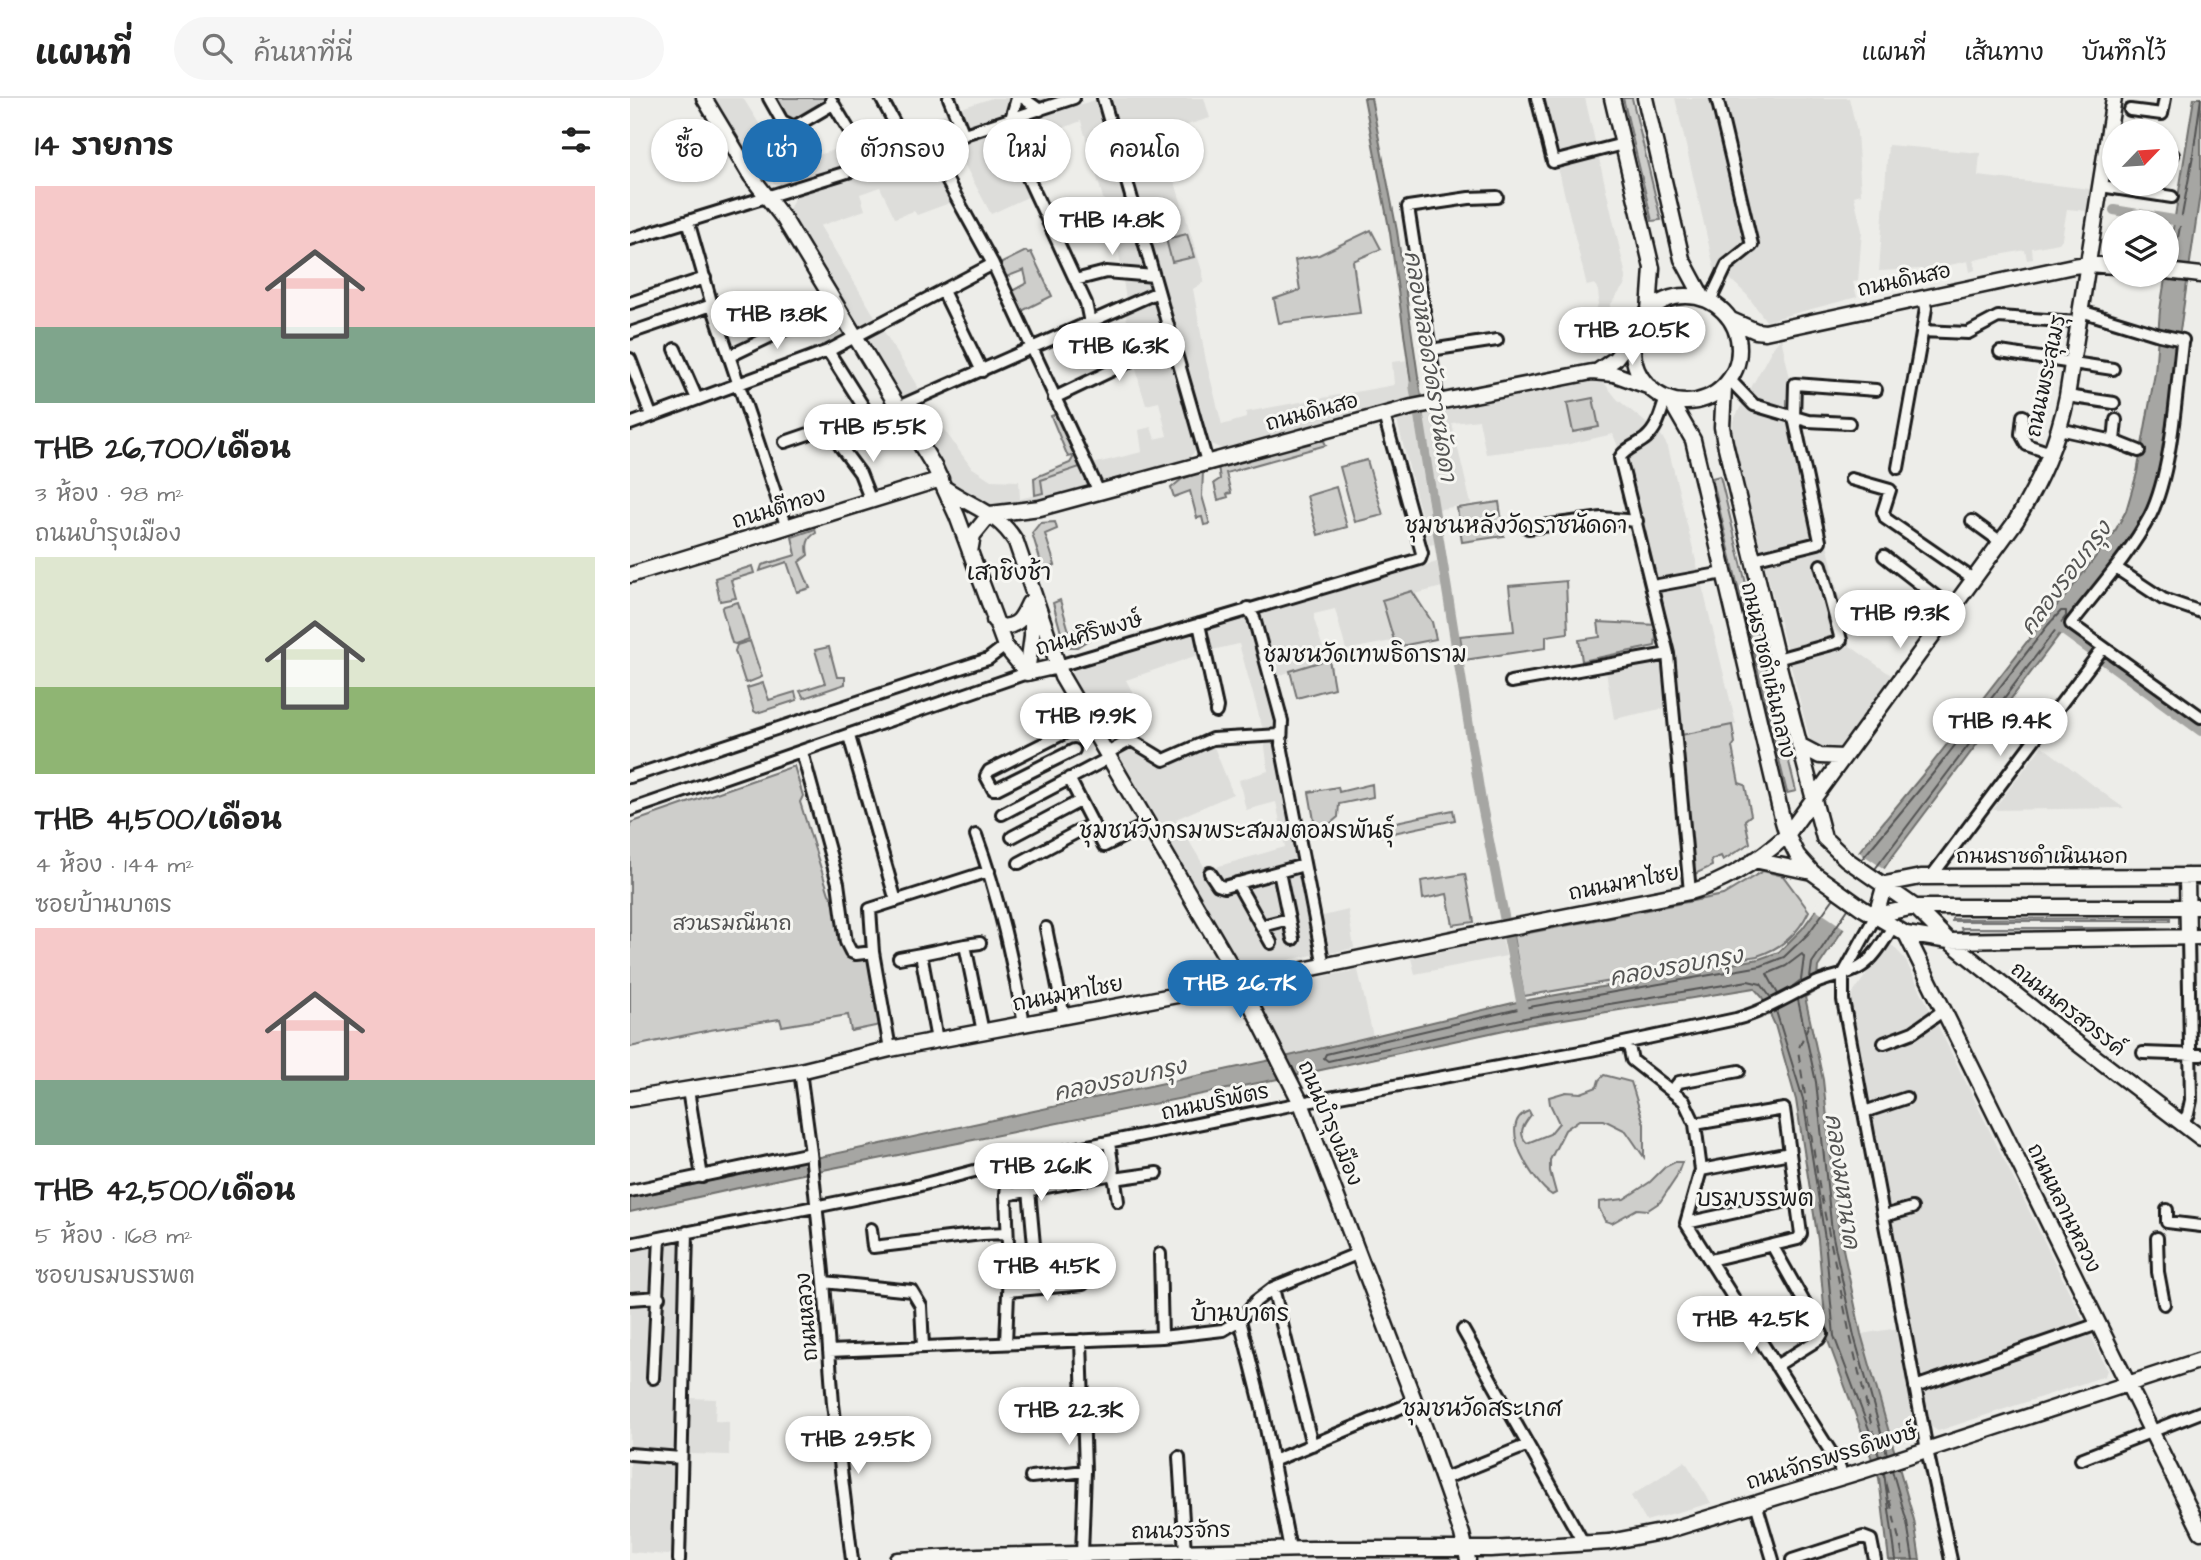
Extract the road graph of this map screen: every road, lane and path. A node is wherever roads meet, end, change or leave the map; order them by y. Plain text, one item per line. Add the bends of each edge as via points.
1 (704, 98) edge
2 (769, 98) edge
3 (881, 98) edge
4 (949, 98) edge
5 (1017, 98) edge
6 (1023, 98) edge
7 (1074, 98) edge
8 (1102, 98) edge
9 (1537, 98) edge
10 (1612, 98) edge
11 (1645, 98) edge
12 (1717, 98) edge
13 (2114, 98) edge
14 (2165, 98) edge
15 (831, 101) edge
16 (1040, 110) junction
17 (2130, 110) dead end
18 (842, 119) edge
19 (892, 119) edge
20 (958, 119) edge
21 (1007, 119) edge
22 (1010, 119) edge
23 (1623, 144) junction
24 (836, 175) edge
25 (948, 182) edge
26 (1034, 182) edge
27 (2101, 186) joint
28 (2167, 196) edge
29 (766, 197) junction
30 (1497, 197) dead end
31 (2172, 197) dead end
32 (688, 221) junction
33 (630, 239) edge
34 (993, 264) junction
35 (2088, 264) junction
36 (2102, 265) edge
37 (2179, 272) edge
38 (2201, 275) edge
39 (1154, 276) junction
40 (705, 278) junction
41 (1076, 280) junction
42 (943, 291) junction
43 (1158, 292) junction
44 (1923, 297) junction
45 (1707, 300) junction
46 (630, 303) edge
47 (712, 305) junction
48 (1649, 311) junction
49 (807, 316) dead end
50 (2080, 317) junction
51 (1731, 320) junction
52 (1090, 323) junction
53 (1922, 331) junction
54 (630, 333) edge
55 (1636, 333) junction
56 (856, 336) junction
57 (1497, 340) dead end
58 (1173, 343) junction
59 (675, 349) dead end
60 (1032, 349) junction
61 (1430, 350) junction
62 (828, 351) junction
63 (2000, 352) dead end
64 (730, 356) junction
65 (630, 359) edge
66 (2073, 362) junction
67 (2113, 369) dead end
68 (982, 371) junction
69 (1598, 371) junction
70 (1727, 383) junction
71 (740, 384) junction
72 (1650, 387) junction
73 (1876, 390) dead end
74 (2067, 396) junction
75 (1055, 398) junction
76 (697, 399) junction
77 (1668, 399) junction
78 (1438, 402) junction
79 (2114, 403) dead end
80 (898, 407) junction
81 (651, 415) junction
82 (1384, 415) junction
83 (2023, 416) dead end
84 (1794, 418) junction
85 (2116, 420) dead end
86 (1849, 423) dead end
87 (630, 424) edge
88 (2059, 429) junction
89 (2114, 441) junction
90 (785, 442) dead end
91 (840, 446) dead end
92 (2139, 451) dead end
93 (2051, 453) junction
94 (1207, 462) junction
95 (1898, 468) dead end
96 (1851, 479) dead end
97 (943, 484) junction
98 (1099, 492) junction
99 (871, 501) junction
100 (1040, 509) junction
101 (990, 514) junction
102 (1637, 521) junction
103 (1972, 521) dead end
104 (787, 528) junction
105 (1528, 528) dead end
106 (1016, 542) junction
107 (2001, 542) junction
108 (1884, 556) dead end
109 (970, 557) junction
110 (1753, 559) junction
111 (1821, 565) dead end
112 (2116, 568) junction
113 (1724, 573) junction
114 (630, 575) edge
115 (1973, 579) junction
116 (1653, 586) junction
117 (1032, 595) junction
118 (1919, 605) dead end
119 (1248, 608) junction
120 (1952, 609) junction
121 (2201, 612) edge
122 (994, 620) junction
123 (1942, 622) junction
124 (1199, 624) junction
125 (1005, 646) junction
126 (2099, 653) junction
127 (1668, 654) junction
128 (1777, 659) junction
129 (1058, 666) junction
130 (1027, 673) junction
131 (1511, 682) dead end
132 (1216, 712) dead end
133 (2201, 717) edge
134 (1087, 721) junction
135 (1281, 735) junction
136 (849, 736) junction
137 (1799, 745) junction
138 (1074, 750) dead end
139 (802, 752) junction
140 (1108, 755) junction
141 (1843, 757) junction
142 (630, 777) edge
143 (1069, 778) junction
144 (1813, 799) junction
145 (1080, 801) junction
146 (630, 810) edge
147 (1002, 814) dead end
148 (1092, 824) junction
149 (1148, 824) junction
150 (976, 835) dead end
151 (1787, 835) junction
152 (1013, 837) dead end
153 (1754, 860) junction
154 (1019, 863) dead end
155 (1304, 865) junction
156 (989, 871) junction
157 (1279, 872) junction
158 (1210, 873) dead end
159 (1813, 873) junction
160 (2194, 876) edge
161 (1931, 877) junction
162 (1237, 883) junction
163 (1883, 883) junction
164 (1690, 892) junction
165 (896, 901) junction
166 (1915, 907) junction
167 (2194, 907) edge
168 (1876, 915) junction
169 (1289, 919) junction
170 (1262, 926) junction
171 (1046, 928) dead end
172 (1899, 930) junction
173 (2195, 937) edge
174 (1293, 939) dead end
175 (1984, 940) junction
176 (1949, 941) junction
177 (980, 943) dead end
178 (1271, 943) dead end
179 (965, 945) junction
180 (873, 952) junction
181 (921, 954) junction
182 (899, 958) dead end
183 (1978, 964) junction
184 (1324, 966) junction
185 (1843, 975) junction
186 (1241, 983) junction
187 (1944, 1010) junction
188 (1064, 1017) junction
189 (1024, 1024) junction
190 (983, 1032) junction
191 (937, 1041) junction
192 (1628, 1042) junction
193 (1884, 1043) dead end
194 (890, 1049) junction
195 (2143, 1053) dead end
196 (2196, 1055) edge
197 (800, 1071) junction
198 (1739, 1071) dead end
199 (688, 1090) junction
200 (1672, 1091) junction
201 (1906, 1098) dead end
202 (630, 1099) edge
203 (1301, 1103) junction
204 (1864, 1112) junction
205 (2182, 1124) junction
206 (1695, 1125) junction
207 (2201, 1138) edge
208 (1109, 1143) junction
209 (811, 1153) junction
210 (1790, 1153) junction
211 (1009, 1162) junction
212 (1701, 1170) junction
213 (1157, 1173) dead end
214 (1114, 1176) junction
215 (702, 1177) junction
216 (1028, 1190) junction
217 (630, 1191) edge
218 (1006, 1195) junction
219 (1796, 1199) junction
220 (1118, 1201) dead end
221 (816, 1205) junction
222 (1912, 1208) dead end
223 (2167, 1210) dead end
224 (1884, 1216) junction
225 (1686, 1223) junction
226 (2201, 1226) edge
227 (871, 1229) dead end
228 (687, 1232) junction
229 (1007, 1233) junction
230 (660, 1238) junction
231 (2157, 1238) dead end
232 (630, 1244) edge
233 (1034, 1245) dead end
234 (1772, 1245) junction
235 (1359, 1253) junction
236 (1160, 1254) dead end
237 (1082, 1260) dead end
238 (1710, 1261) junction
239 (1009, 1269) junction
240 (824, 1282) junction
241 (1083, 1284) dead end
242 (1273, 1288) junction
243 (1008, 1291) junction
244 (659, 1297) junction
245 (630, 1299) edge
246 (2164, 1304) dead end
247 (1240, 1320) junction
248 (2098, 1324) junction
249 (1463, 1330) dead end
250 (1162, 1337) junction
251 (1081, 1340) junction
252 (1006, 1343) junction
253 (923, 1347) junction
254 (829, 1351) junction
255 (2201, 1360) edge
256 (1776, 1366) junction
257 (653, 1378) dead end
258 (2128, 1383) junction
259 (1916, 1387) junction
260 (1414, 1402) junction
261 (2201, 1412) edge
262 (2151, 1431) junction
263 (1312, 1445) junction
264 (1528, 1445) junction
265 (1927, 1450) junction
266 (630, 1454) edge
267 (1179, 1457) dead end
268 (681, 1458) junction
269 (2081, 1459) dead end
270 (1273, 1461) junction
271 (1086, 1471) junction
272 (1031, 1477) dead end
273 (1842, 1477) junction
274 (1443, 1479) junction
275 (1756, 1503) junction
276 (2201, 1532) edge
277 (1584, 1544) junction
278 (1290, 1549) junction
279 (1185, 1552) junction
280 (1082, 1554) junction
281 (1313, 1554) edge
282 (1467, 1554) edge
283 (1030, 1557) edge
284 (973, 1558) edge
285 (678, 1560) edge
286 (852, 1560) edge
287 (897, 1560) edge
288 (1773, 1560) edge
289 (1792, 1560) edge
290 (1875, 1560) edge
291 (1951, 1560) edge

1 - 29 main road, ถนนบำรุงเมือง
2 - 15 street via 782,121 794,127
3 - 19 street
4 - 20 street
5 - 21 street
6 - 16 street
7 - 16 street
8 - 39 street
9 - 23 street via 1553,162
10 - 23 main road
11 - 45 main road via 1682,259
12 - 45 street via 1752,245 1727,265
13 - 27 main road, ถนนพระสุเมรุ
14 - 17 street via 2162,114
15 - 18 street
16 - 22 street
23 - 48 main road via 1652,268
24 - 29 street
25 - 34 street
26 - 41 street
27 - 35 main road, ถนนพระสุเมรุ
28 - 31 street
29 - 32 street
29 - 56 main road, ถนนบำรุงเมือง
30 - 61 street via 1408,207
32 - 33 street
32 - 40 street
34 - 42 street
34 - 60 street
35 - 36 main road, ถนนดินสอ
35 - 44 main road, ถนนดินสอ
35 - 50 main road, ถนนพระสุเมรุ
37 - 38 main road
39 - 41 street via 1106,272
39 - 43 street
40 - 46 street
40 - 47 street
41 - 52 street
42 - 56 street
42 - 68 street
43 - 52 street
43 - 58 street
44 - 51 main road, ถนนดินสอ via 1765,332
44 - 53 street
45 - 48 main road via 1668,299
45 - 51 main road
47 - 54 street
47 - 64 street
48 - 55 main road
49 - 64 street
50 - 53 street via 1998,317 1968,333
50 - 66 main road, ถนนพระสุเมรุ
50 - 112 street via 2182,341 2160,490 2146,522
51 - 70 main road via 1739,354
52 - 60 street
53 - 95 street
55 - 69 main road via 1615,359
55 - 72 main road via 1634,357
56 - 62 street
56 - 80 main road, ถนนบำรุงเมือง
57 - 61 street
58 - 75 street via 1132,356 1121,366
58 - 94 street
59 - 76 street
60 - 68 street
60 - 75 street
61 - 78 street
62 - 71 street
62 - 90 street via 866,411
63 - 66 street
64 - 71 street
65 - 81 street
66 - 67 street
66 - 74 main road, ถนนพระสุเมรุ
68 - 80 street
69 - 72 main road, ถนนดินสอ
69 - 78 main road, ถนนดินสอ
70 - 77 main road via 1701,399
70 - 84 street via 1754,405
70 - 110 main road, ถนนราชดำเนินกลาง via 1723,432
71 - 76 street
71 - 104 street
72 - 77 main road
73 - 84 street via 1795,384
74 - 79 street
74 - 88 main road, ถนนพระสุเมรุ
75 - 98 street
76 - 81 street
77 - 102 street via 1653,431 1620,458
77 - 113 main road, ถนนราชดำเนินกลาง via 1693,440
78 - 82 main road, ถนนดินสอ
80 - 97 main road, ถนนบำรุงเมือง
81 - 87 street
82 - 94 main road, ถนนดินสอ
82 - 119 street, ถนนศิริพงษ์ via 1420,559
83 - 93 street via 2021,434 2027,445
84 - 86 street
84 - 110 street via 1819,542
85 - 89 street
88 - 89 street
88 - 93 main road, ถนนพระสุเมรุ
89 - 92 street
91 - 99 street via 857,468
93 - 107 main road, ถนนพระสุเมรุ via 2034,491
94 - 98 main road, ถนนดินสอ
96 - 115 street via 1890,490 1883,512 1886,519
97 - 99 main road, ถนนตีทอง
97 - 101 main road, ถนนบำรุงเมือง via 963,502
97 - 109 main road, ถนนบำรุงเมือง
98 - 100 main road, ถนนดินสอ
99 - 104 main road, ถนนตีทอง
100 - 101 main road, ถนนดินสอ
100 - 106 main road, ถนนดินสอ via 1020,523
101 - 106 main road, ถนนบำรุงเมือง via 1007,527
101 - 109 main road via 973,535
102 - 105 street via 1602,518
102 - 116 street
103 - 107 street
104 - 114 main road, ถนนตีทอง
106 - 117 main road, ถนนบำรุงเมือง
107 - 115 main road, ถนนพระสุเมรุ
108 - 120 street
109 - 122 main road, ถนนบำรุงเมือง
110 - 128 main road, ถนนราชดำเนินกลาง
111 - 128 street via 1840,641
112 - 121 street via 2163,599
112 - 126 street via 2071,624
113 - 116 street
113 - 151 main road, ถนนราชดำเนินกลาง
115 - 120 main road, ถนนพระสุเมรุ
116 - 127 street
117 - 122 main road via 1021,620 1012,626 1001,627
117 - 129 main road, ถนนบำรุงเมือง
117 - 130 main road
118 - 123 street
119 - 124 street, ถนนศิริพงษ์
119 - 135 street via 1282,721
120 - 123 main road, ถนนพระสุเมรุ
122 - 125 main road, ถนนบำรุงเมือง
123 - 141 main road, ถนนพระสุเมรุ
124 - 129 street, ถนนศิริพงษ์
124 - 132 street
125 - 130 main road, ถนนบำรุงเมือง
125 - 142 street via 988,659
126 - 133 street
126 - 161 street
127 - 131 street
127 - 164 street
128 - 137 main road, ถนนราชดำเนินกลาง
129 - 130 main road, ถนนศิริพงษ์
129 - 134 main road, ถนนบำรุงเมือง
130 - 136 street, ถนนศิริพงษ์
134 - 138 street via 986,776 996,789
134 - 140 main road, ถนนบำรุงเมือง
135 - 140 street via 1212,739 1164,760 1131,740
135 - 155 street
136 - 139 street, ถนนศิริพงษ์
136 - 165 street
137 - 141 main road via 1820,756
137 - 144 main road, ถนนราชดำเนินกลาง
139 - 146 street, ถนนศิริพงษ์
139 - 180 street via 838,883 846,942 856,954
140 - 143 street
140 - 149 main road, ถนนบำรุงเมือง
141 - 144 main road, ถนนพระสุเมรุ
143 - 145 street
143 - 147 street
144 - 151 main road, ถนนพระสุเมรุ
144 - 163 main road, ถนนราชดำเนินกลาง via 1824,838
145 - 148 street
145 - 152 street
148 - 149 street via 1104,846
148 - 154 street
149 - 186 main road, ถนนบำรุงเมือง
150 - 156 street
151 - 153 main road, ถนนมหาไชย
151 - 159 main road, ถนนราชดำเนินกลาง
153 - 159 main road
153 - 164 main road, ถนนมหาไชย
155 - 157 street
155 - 184 street
156 - 165 street
156 - 189 street
157 - 162 street
157 - 169 street
158 - 162 street via 1221,887
159 - 168 main road, ถนนราชดำเนินกลาง
160 - 161 main road, ถนนราชดำเนินนอก
160 - 167 main road
161 - 163 main road, ถนนราชดำเนินนอก
162 - 170 street
163 - 166 main road, ถนนราชดำเนินกลาง
163 - 168 main road
164 - 184 main road, ถนนมหาไชย
165 - 180 street via 870,909
166 - 167 main road
166 - 168 main road
166 - 176 main road, ถนนนครสวรรค์
167 - 173 main road
168 - 172 main road, ถนนหลานหลวง
168 - 185 street
169 - 170 street
169 - 174 street
170 - 178 street
171 - 188 street
172 - 176 main road
172 - 185 street, ถนนบริพัตร via 1870,960
172 - 187 main road, ถนนหลานหลวง
173 - 175 main road
173 - 196 street
175 - 176 main road
175 - 183 main road
176 - 183 main road, ถนนนครสวรรค์
177 - 179 street
179 - 181 street
179 - 190 street
180 - 194 street
181 - 182 street
181 - 191 street
183 - 205 main road, ถนนนครสวรรค์
184 - 186 main road, ถนนมหาไชย
185 - 192 street, ถนนบริพัตร via 1736,1019
185 - 204 street via 1843,1000
186 - 188 main road, ถนนมหาไชย
186 - 203 main road, ถนนบำรุงเมือง
187 - 193 street via 1913,1032
187 - 248 main road, ถนนหลานหลวง
188 - 189 main road, ถนนมหาไชย
189 - 190 main road, ถนนมหาไชย
190 - 191 main road, ถนนมหาไชย
191 - 194 main road, ถนนมหาไชย
192 - 200 street via 1632,1059
192 - 203 street, ถนนบริพัตร
194 - 197 main road, ถนนมหาไชย
195 - 196 street
196 - 205 street via 2191,1100
197 - 199 main road, ถนนมหาไชย
197 - 209 street, ถนนหลวง
198 - 200 street via 1679,1082
199 - 202 main road, ถนนมหาไชย
199 - 215 street
200 - 206 street via 1684,1101
201 - 204 street
203 - 208 street, ถนนบริพัตร
203 - 235 main road, ถนนบำรุงเมือง
204 - 224 street
205 - 207 main road, ถนนนครสวรรค์
206 - 210 street via 1783,1108
206 - 212 street
208 - 211 street, ถนนบริพัตร
208 - 214 street
209 - 215 street
209 - 221 street, ถนนหลวง
210 - 212 street
210 - 219 street
211 - 218 street
211 - 221 street, ถนนบริพัตร via 909,1188
212 - 225 street
213 - 214 street
214 - 216 street
214 - 220 street
215 - 217 street
216 - 218 street
216 - 233 street
218 - 229 street
219 - 225 street
219 - 234 street via 1800,1237
221 - 228 street, ถนนบริพัตร
221 - 240 street, ถนนหลวง
222 - 224 street
223 - 226 street via 2167,1222
224 - 259 street
225 - 238 street
227 - 229 street via 873,1247
228 - 230 street, ถนนบริพัตร
228 - 268 street
229 - 239 street
230 - 232 street, ถนนบริพัตร
230 - 244 street
231 - 246 street
234 - 238 street
234 - 256 street via 1822,1334
235 - 242 street
235 - 260 main road, ถนนบำรุงเมือง
236 - 250 street
237 - 239 street
238 - 256 street
239 - 243 street
240 - 253 street via 912,1291 921,1306
240 - 254 street, ถนนหลวง
241 - 243 street
242 - 247 street
242 - 263 street
243 - 252 street
244 - 245 street
244 - 257 street
247 - 250 street via 1223,1330
247 - 270 street
248 - 258 main road, ถนนหลานหลวง
248 - 259 street
249 - 264 street
250 - 251 street
251 - 252 street
251 - 271 street
252 - 253 street
253 - 254 street
254 - 286 street, ถนนหลวง
255 - 258 main road, ถนนจักรพรรดิพงษ์
256 - 273 street via 1839,1465
258 - 262 main road, ถนนหลานหลวง
258 - 265 main road, ถนนจักรพรรดิพงษ์
259 - 265 street
260 - 263 street
260 - 274 main road, ถนนบำรุงเมือง
261 - 262 street
262 - 269 street
262 - 276 main road, ถนนหลานหลวง
263 - 270 street
264 - 274 street
264 - 277 street
265 - 273 main road, ถนนจักรพรรดิพงษ์
265 - 291 street
266 - 268 street
267 - 279 street
268 - 285 street
270 - 278 street
271 - 272 street
271 - 280 street
273 - 275 main road, ถนนจักรพรรดิพงษ์
274 - 282 main road, ถนนบำรุงเมือง
275 - 277 main road, ถนนจักรพรรดิพงษ์ via 1646,1536
275 - 288 street
277 - 282 main road, ถนนจักรพรรดิพงษ์
278 - 279 main road, ถนนวรจักร
278 - 281 main road, ถนนวรจักร
279 - 280 main road, ถนนวรจักร
280 - 283 main road, ถนนวรจักร
281 - 282 main road, ถนนวรจักร
283 - 284 main road, ถนนวรจักร
284 - 287 main road, ถนนวรจักร
289 - 290 street via 1863,1537 1871,1540

